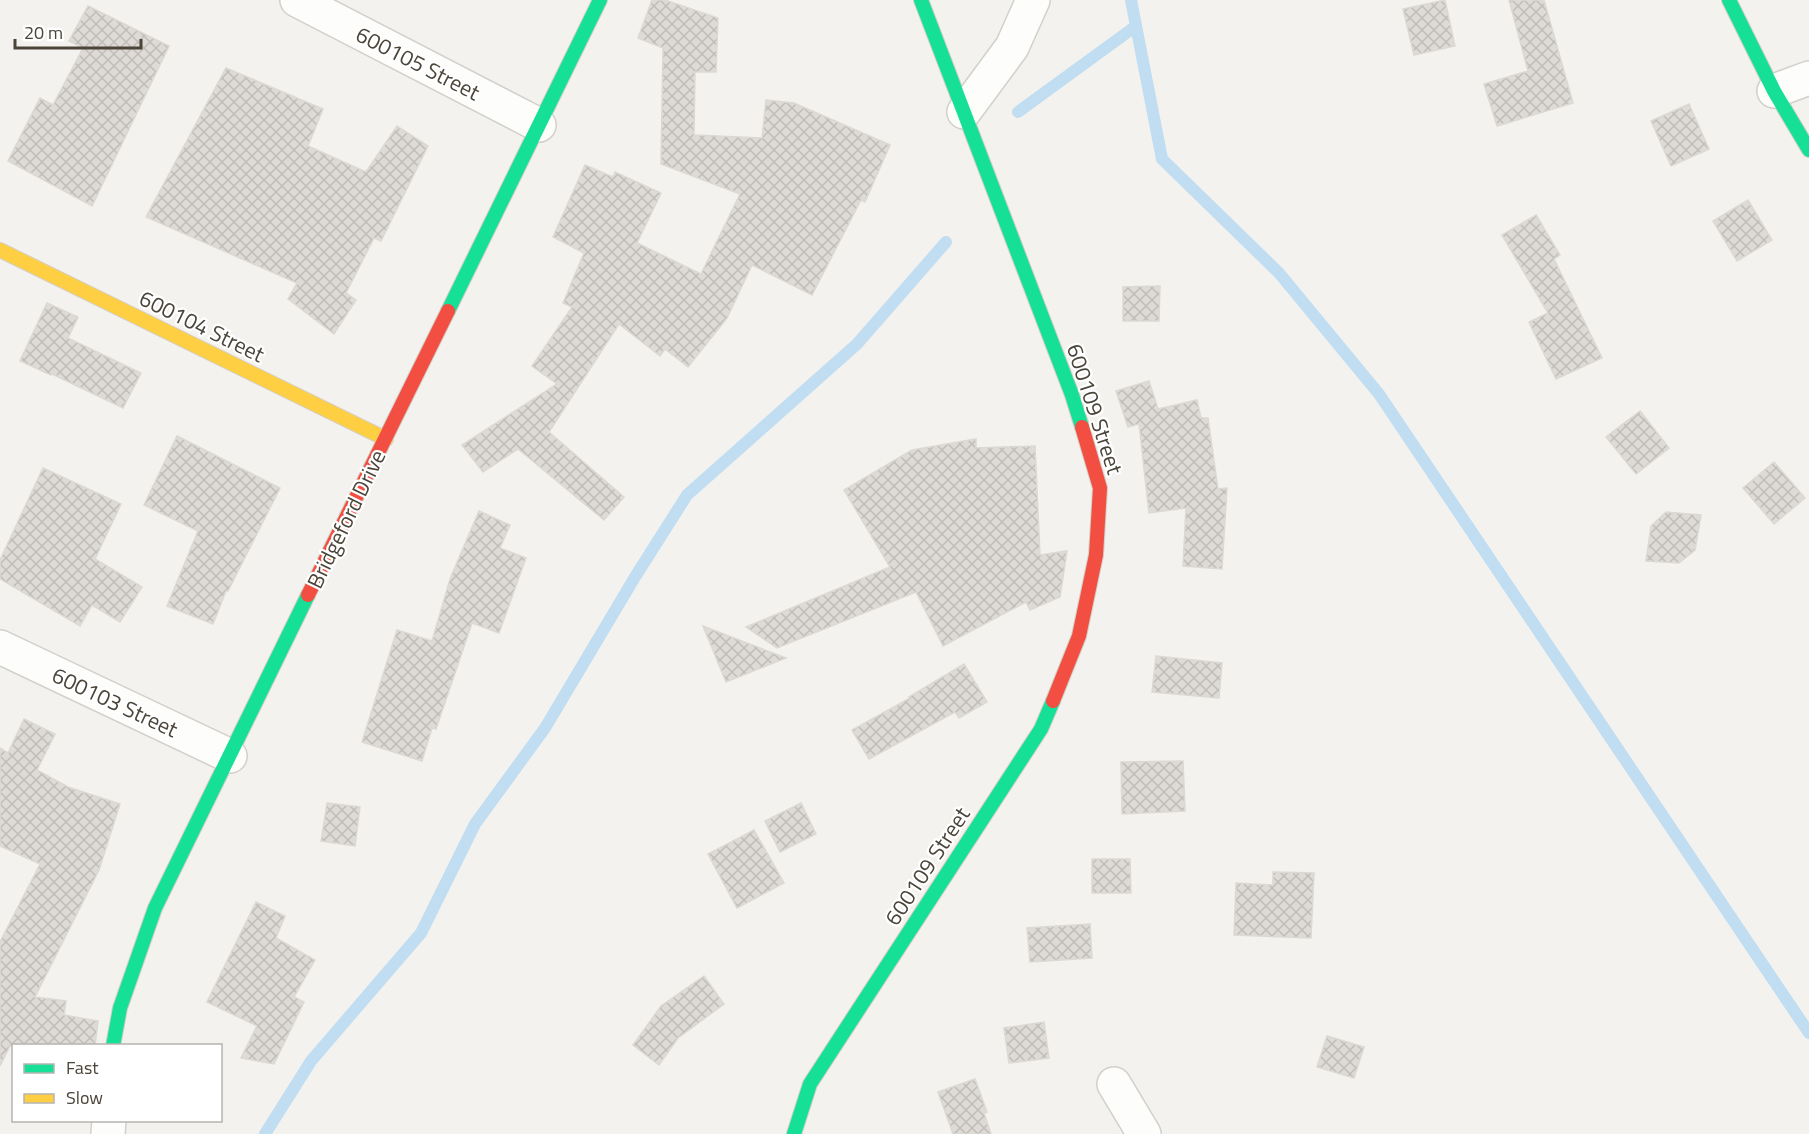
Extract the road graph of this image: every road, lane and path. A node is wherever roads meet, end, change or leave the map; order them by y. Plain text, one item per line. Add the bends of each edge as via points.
1 (297, 0) edge
2 (600, 0) edge
3 (921, 0) edge
4 (1033, 0) edge
5 (1729, 0) edge
6 (1809, 78) edge
7 (1774, 91) junction
8 (964, 112) junction
9 (539, 125) junction
10 (1809, 150) edge
11 (0, 250) edge
12 (386, 439) junction
13 (0, 647) edge
14 (230, 756) junction
15 (113, 1044) edge
16 (1114, 1084) dead end
17 (794, 1134) edge
18 (1144, 1134) edge

1 - 9 street, 600105 Street
2 - 9 street, Bridgeford Drive
3 - 8 street, 600109 Street
4 - 8 street via 1011,47
5 - 7 street
6 - 7 street
7 - 10 street
8 - 17 street, 600109 Street via 1072,395 1100,488 1096,555 1079,636 1041,729 810,1084
9 - 12 street, Bridgeford Drive
11 - 12 street, 600104 Street
12 - 14 street, Bridgeford Drive
13 - 14 street, 600103 Street
14 - 15 street, Bridgeford Drive via 155,908 120,1008
16 - 18 street

